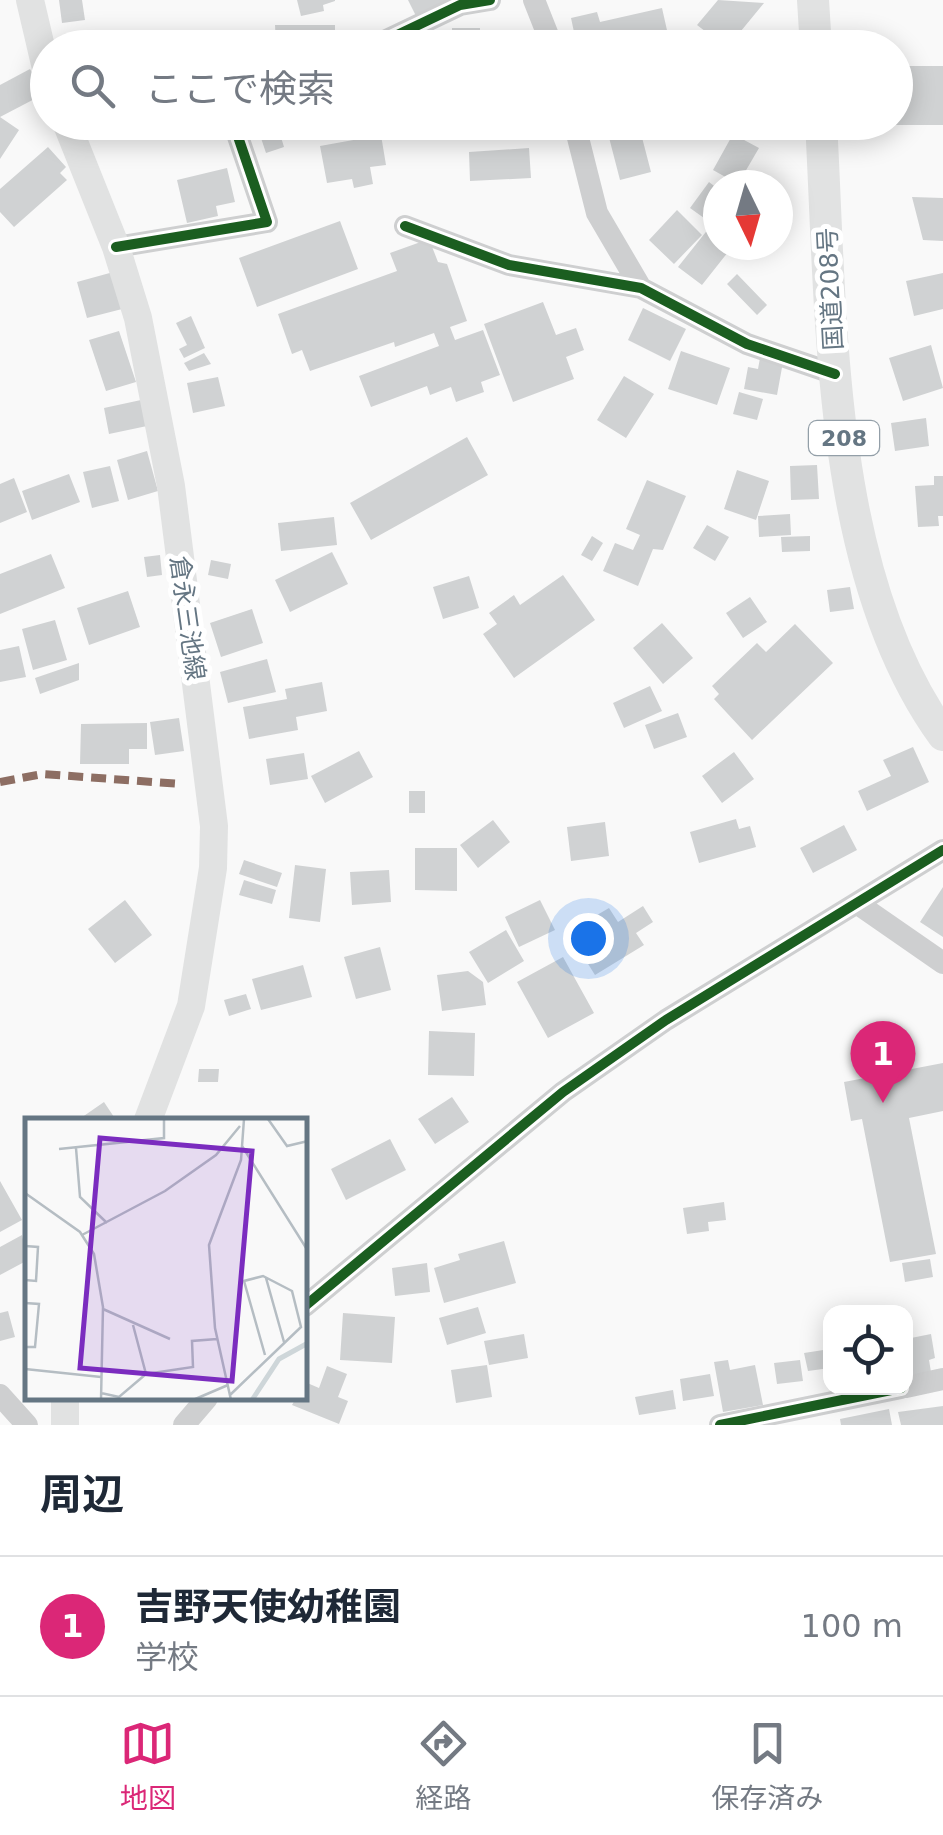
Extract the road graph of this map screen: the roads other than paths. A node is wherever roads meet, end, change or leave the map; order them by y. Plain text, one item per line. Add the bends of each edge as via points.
1 (30, 0) edge
2 (490, 0) edge
3 (534, 0) edge
4 (814, 0) edge
5 (37, 30) edge
6 (407, 30) edge
7 (546, 30) edge
8 (815, 30) edge
9 (73, 140) edge
10 (238, 140) edge
11 (579, 140) edge
12 (822, 140) edge
13 (406, 226) dead end
14 (116, 247) junction
15 (641, 288) junction
16 (836, 374) junction
17 (943, 735) edge
18 (943, 850) edge
19 (858, 904) junction
20 (943, 963) edge
21 (149, 1118) edge
22 (308, 1304) edge
23 (943, 1379) edge
24 (913, 1385) edge
25 (0, 1395) edge
26 (864, 1395) edge
27 (64, 1400) edge
28 (205, 1400) edge
29 (27, 1425) edge
30 (65, 1425) edge
31 (184, 1425) edge
32 (720, 1425) edge

1 - 5 main road
2 - 6 street via 460,4
3 - 7 street
4 - 8 highway
9 - 14 main road, 倉永三池線
10 - 14 street via 268,222
11 - 15 street via 598,213
12 - 16 highway, 国道208号 / 208
13 - 15 street via 509,265
14 - 21 main road, 倉永三池線 via 138,318 171,486 214,826 214,868 191,1006
15 - 16 street via 746,344
16 - 17 highway, 国道208号 / 208 via 862,553 913,688
18 - 19 street
19 - 20 street
19 - 22 street via 666,1020 563,1092
23 - 24 street
25 - 29 street
26 - 32 street
27 - 30 main road
28 - 31 street

